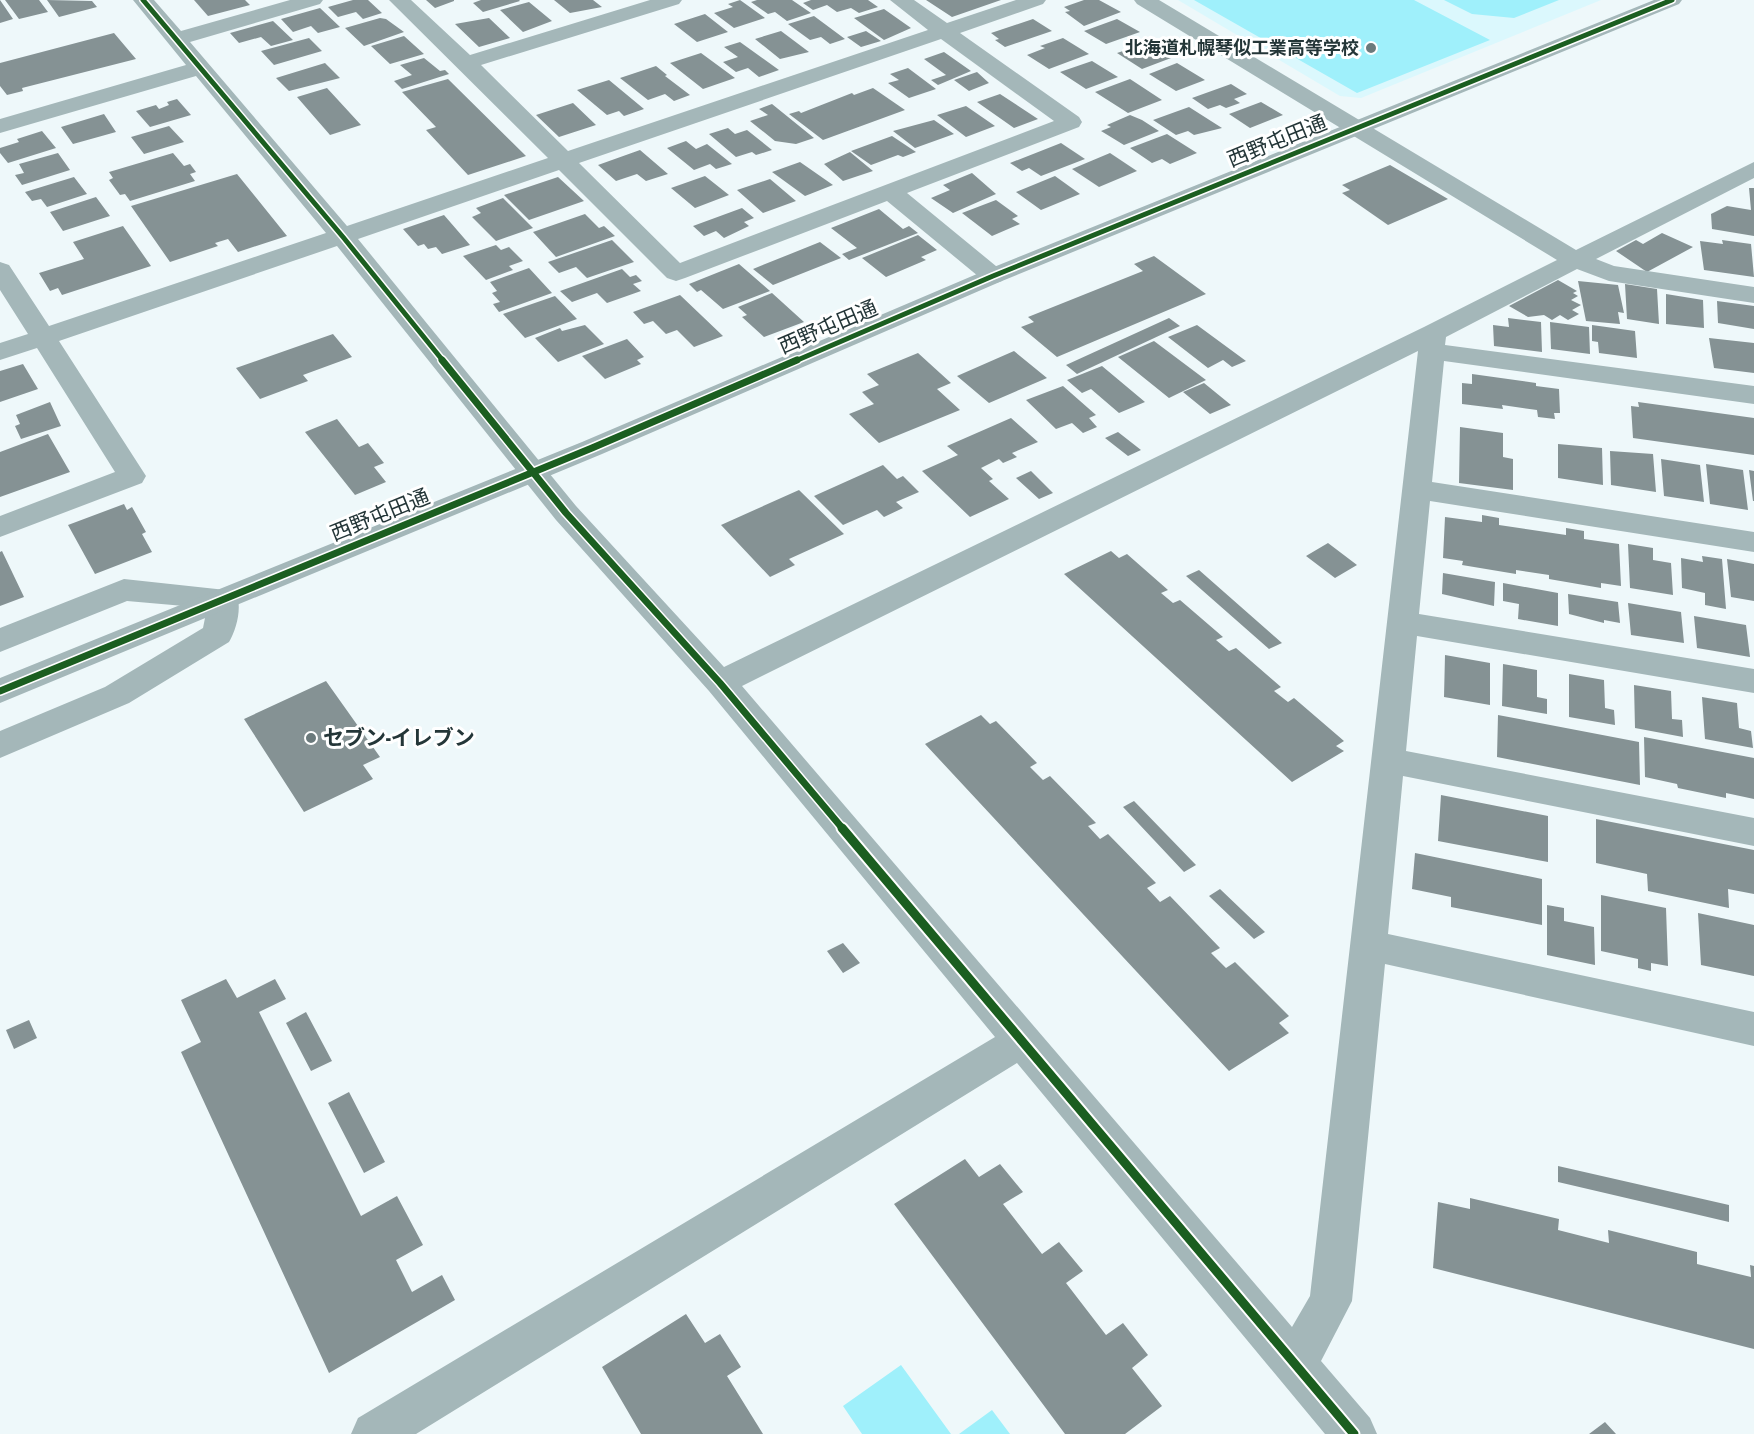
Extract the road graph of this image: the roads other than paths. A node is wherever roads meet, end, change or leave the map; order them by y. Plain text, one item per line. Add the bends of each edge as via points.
1 (143, 0) edge
2 (313, 0) edge
3 (399, 0) edge
4 (672, 0) edge
5 (900, 0) edge
6 (1036, 0) edge
7 (1144, 0) edge
8 (1672, 0) edge
9 (945, 31) junction
10 (176, 39) junction
11 (466, 63) junction
12 (200, 68) junction
13 (0, 126) edge
14 (1355, 129) junction
15 (561, 160) junction
16 (1750, 174) edge
17 (891, 192) junction
18 (343, 237) junction
19 (1575, 260) junction
20 (0, 270) edge
21 (993, 276) junction
22 (1754, 295) edge
23 (42, 338) junction
24 (1432, 342) junction
25 (0, 352) edge
26 (1754, 395) edge
27 (532, 472) junction
28 (1417, 489) junction
29 (0, 527) edge
30 (1754, 542) edge
31 (224, 599) junction
32 (1402, 622) junction
33 (0, 641) edge
34 (1754, 681) edge
35 (720, 683) junction
36 (0, 692) edge
37 (0, 745) edge
38 (1388, 760) junction
39 (1754, 832) edge
40 (1368, 945) junction
41 (1754, 1029) edge
42 (1022, 1041) junction
43 (1295, 1365) junction
44 (421, 1422) edge
45 (374, 1434) edge
46 (1354, 1434) edge

1 - 10 street
2 - 10 street
3 - 11 street
4 - 11 street
5 - 9 street
6 - 9 street
7 - 14 street
8 - 14 street, 西野屯田通
9 - 15 street
9 - 17 street via 1071,122
10 - 12 street
11 - 15 street
12 - 13 street
12 - 18 street
14 - 19 street
14 - 21 street, 西野屯田通
15 - 17 street via 676,273
15 - 18 street
16 - 19 street
17 - 21 street
18 - 23 street
18 - 27 street
19 - 22 street via 1609,273
19 - 24 street
20 - 23 street
21 - 27 street, 西野屯田通
23 - 25 street
23 - 29 street via 132,476
24 - 26 street
24 - 28 street
24 - 35 street
27 - 31 street, 西野屯田通
27 - 35 street
28 - 30 street
28 - 32 street
31 - 33 street via 124,590
31 - 36 street, 西野屯田通
31 - 37 street via 218,634 117,695
32 - 34 street
32 - 38 street
35 - 42 street
38 - 39 street
38 - 40 street
40 - 41 street
40 - 43 street via 1331,1301
42 - 43 street
42 - 44 street
43 - 46 street
44 - 45 street

